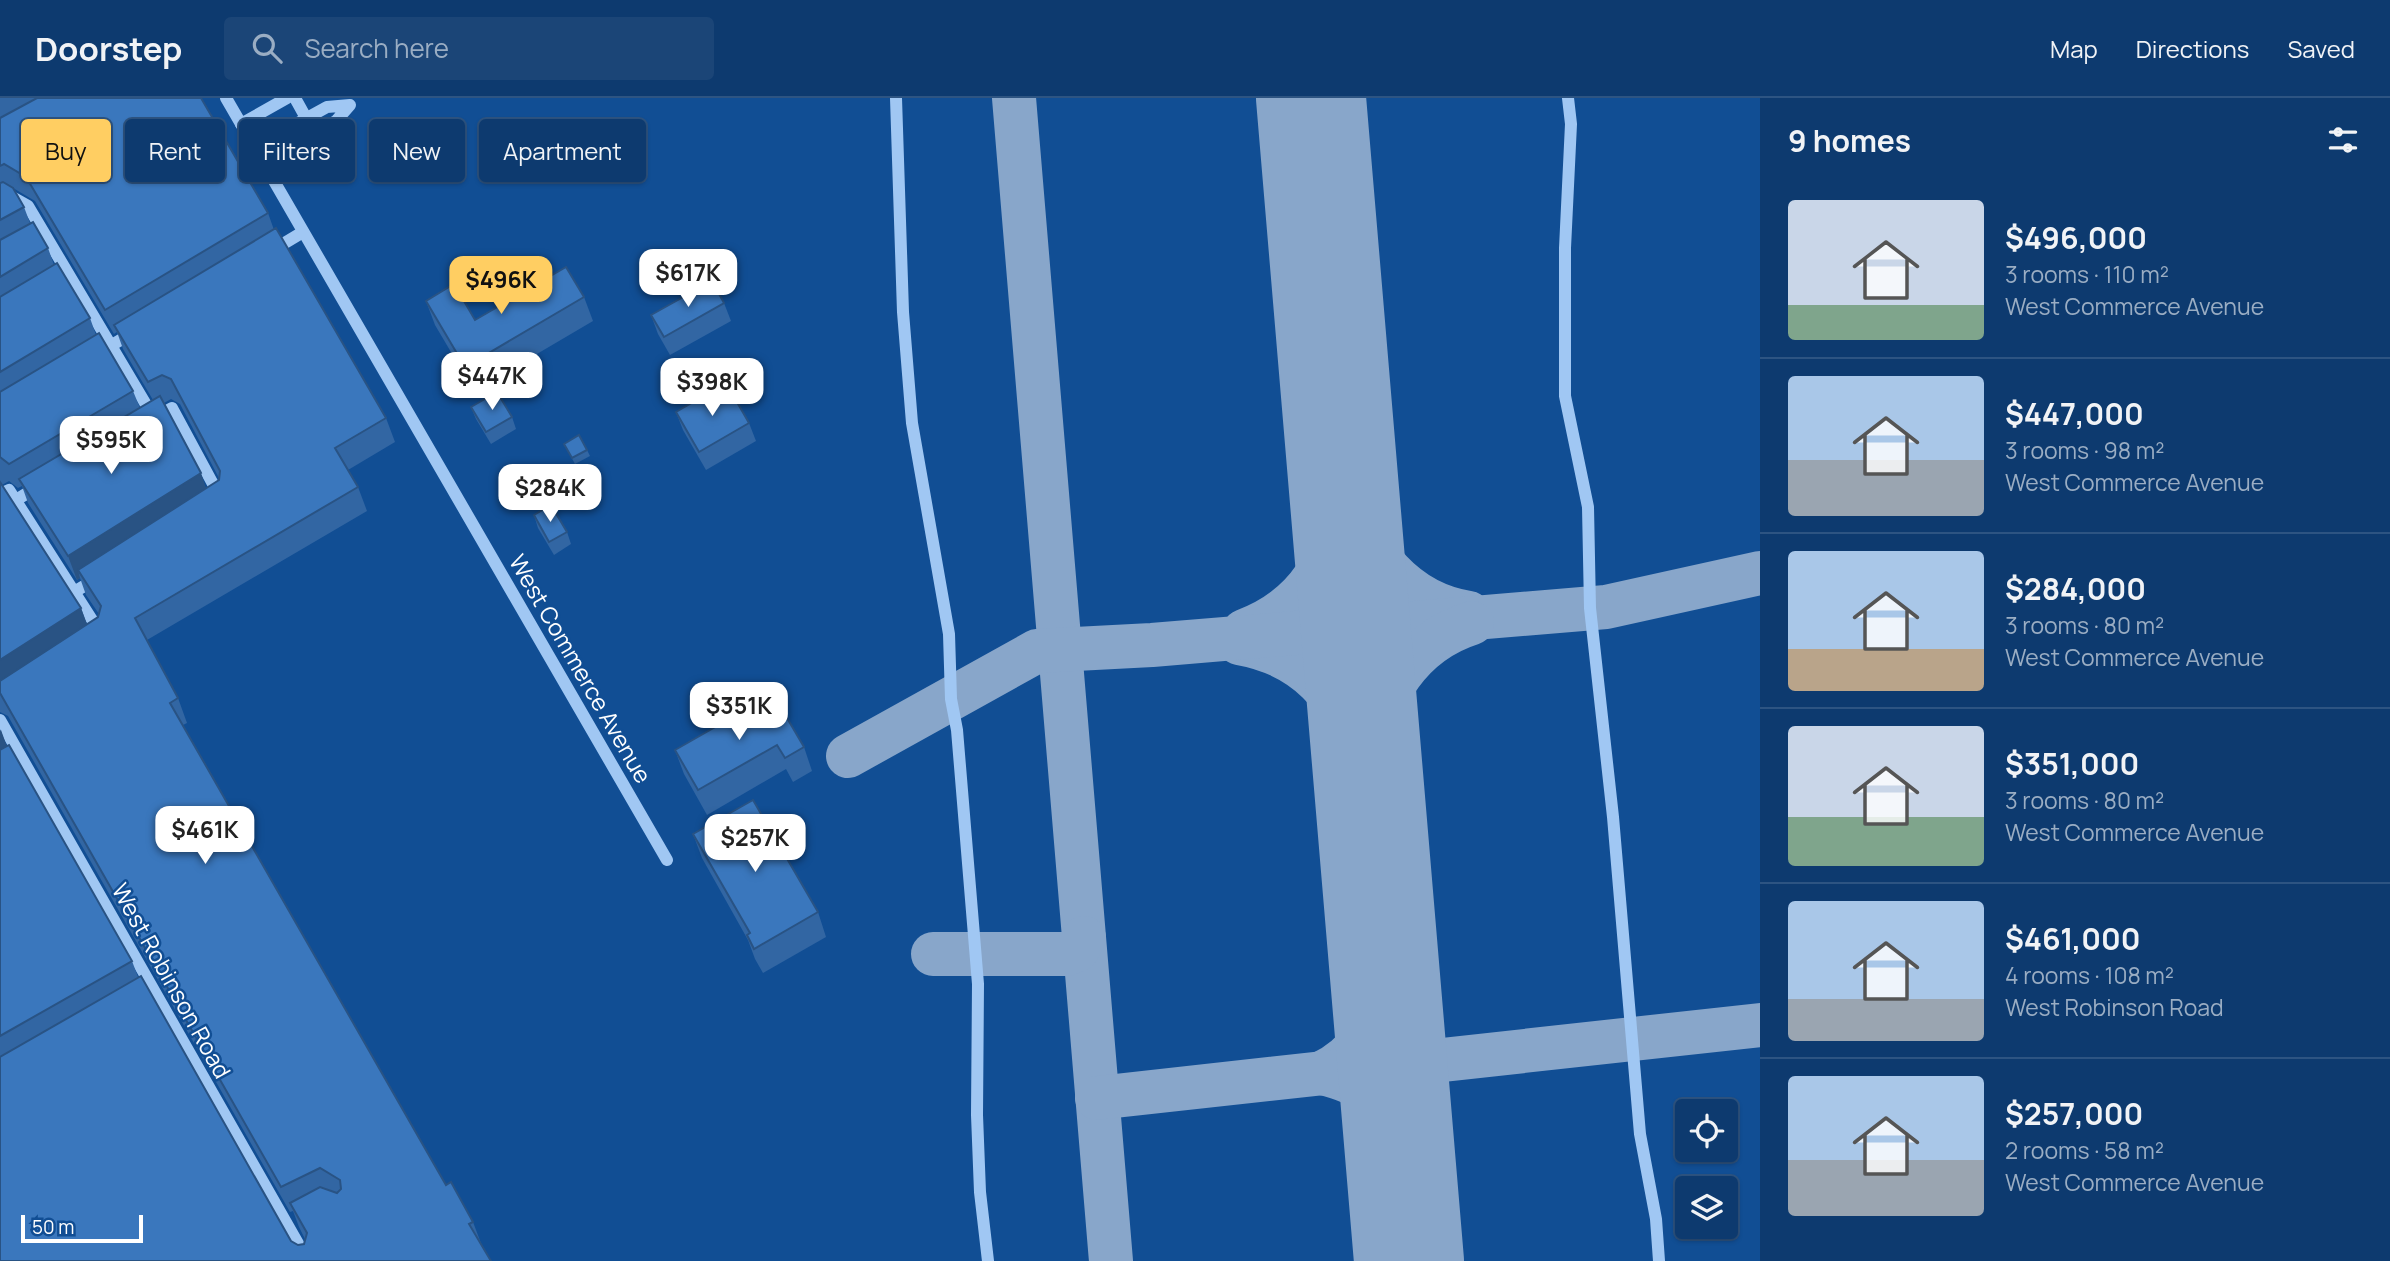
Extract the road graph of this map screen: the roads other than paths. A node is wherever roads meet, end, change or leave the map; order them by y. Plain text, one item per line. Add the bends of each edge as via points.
1 (226, 98) edge
2 (287, 98) edge
3 (295, 98) edge
4 (896, 98) edge
5 (1568, 98) edge
6 (355, 101) edge
7 (250, 119) edge
8 (307, 119) joint
9 (338, 119) edge
10 (239, 121) edge
11 (274, 182) edge
12 (0, 202) edge
13 (303, 232) junction
14 (267, 254) edge
15 (70, 275) junction
16 (58, 282) edge
17 (147, 324) edge
18 (111, 346) junction
19 (78, 365) edge
20 (50, 480) edge
21 (0, 494) edge
22 (16, 500) junction
23 (209, 508) edge
24 (108, 571) edge
25 (74, 592) junction
26 (91, 643) edge
27 (0, 720) edge
28 (667, 860) dead end
29 (308, 1261) edge
30 (988, 1261) edge
31 (1659, 1261) edge

1 - 10 street, West Commerce Avenue
2 - 7 street
3 - 8 street
4 - 30 street via 903,312 912,423 949,634 978,984 977,1115
5 - 31 street via 1565,396 1588,507 1590,608 1640,1134
6 - 8 street via 327,107
6 - 9 street
11 - 13 street, West Commerce Avenue
12 - 15 street via 12,197 28,206 39,237
13 - 14 street
13 - 28 street, West Commerce Avenue
15 - 16 street
15 - 18 street
17 - 18 street
18 - 19 street
18 - 23 street via 148,422 172,408 221,500
20 - 22 street
21 - 22 street via 9,490
22 - 25 street
24 - 25 street
25 - 26 street via 102,635
27 - 29 street, West Robinson Road via 16,761 146,992 292,1221

